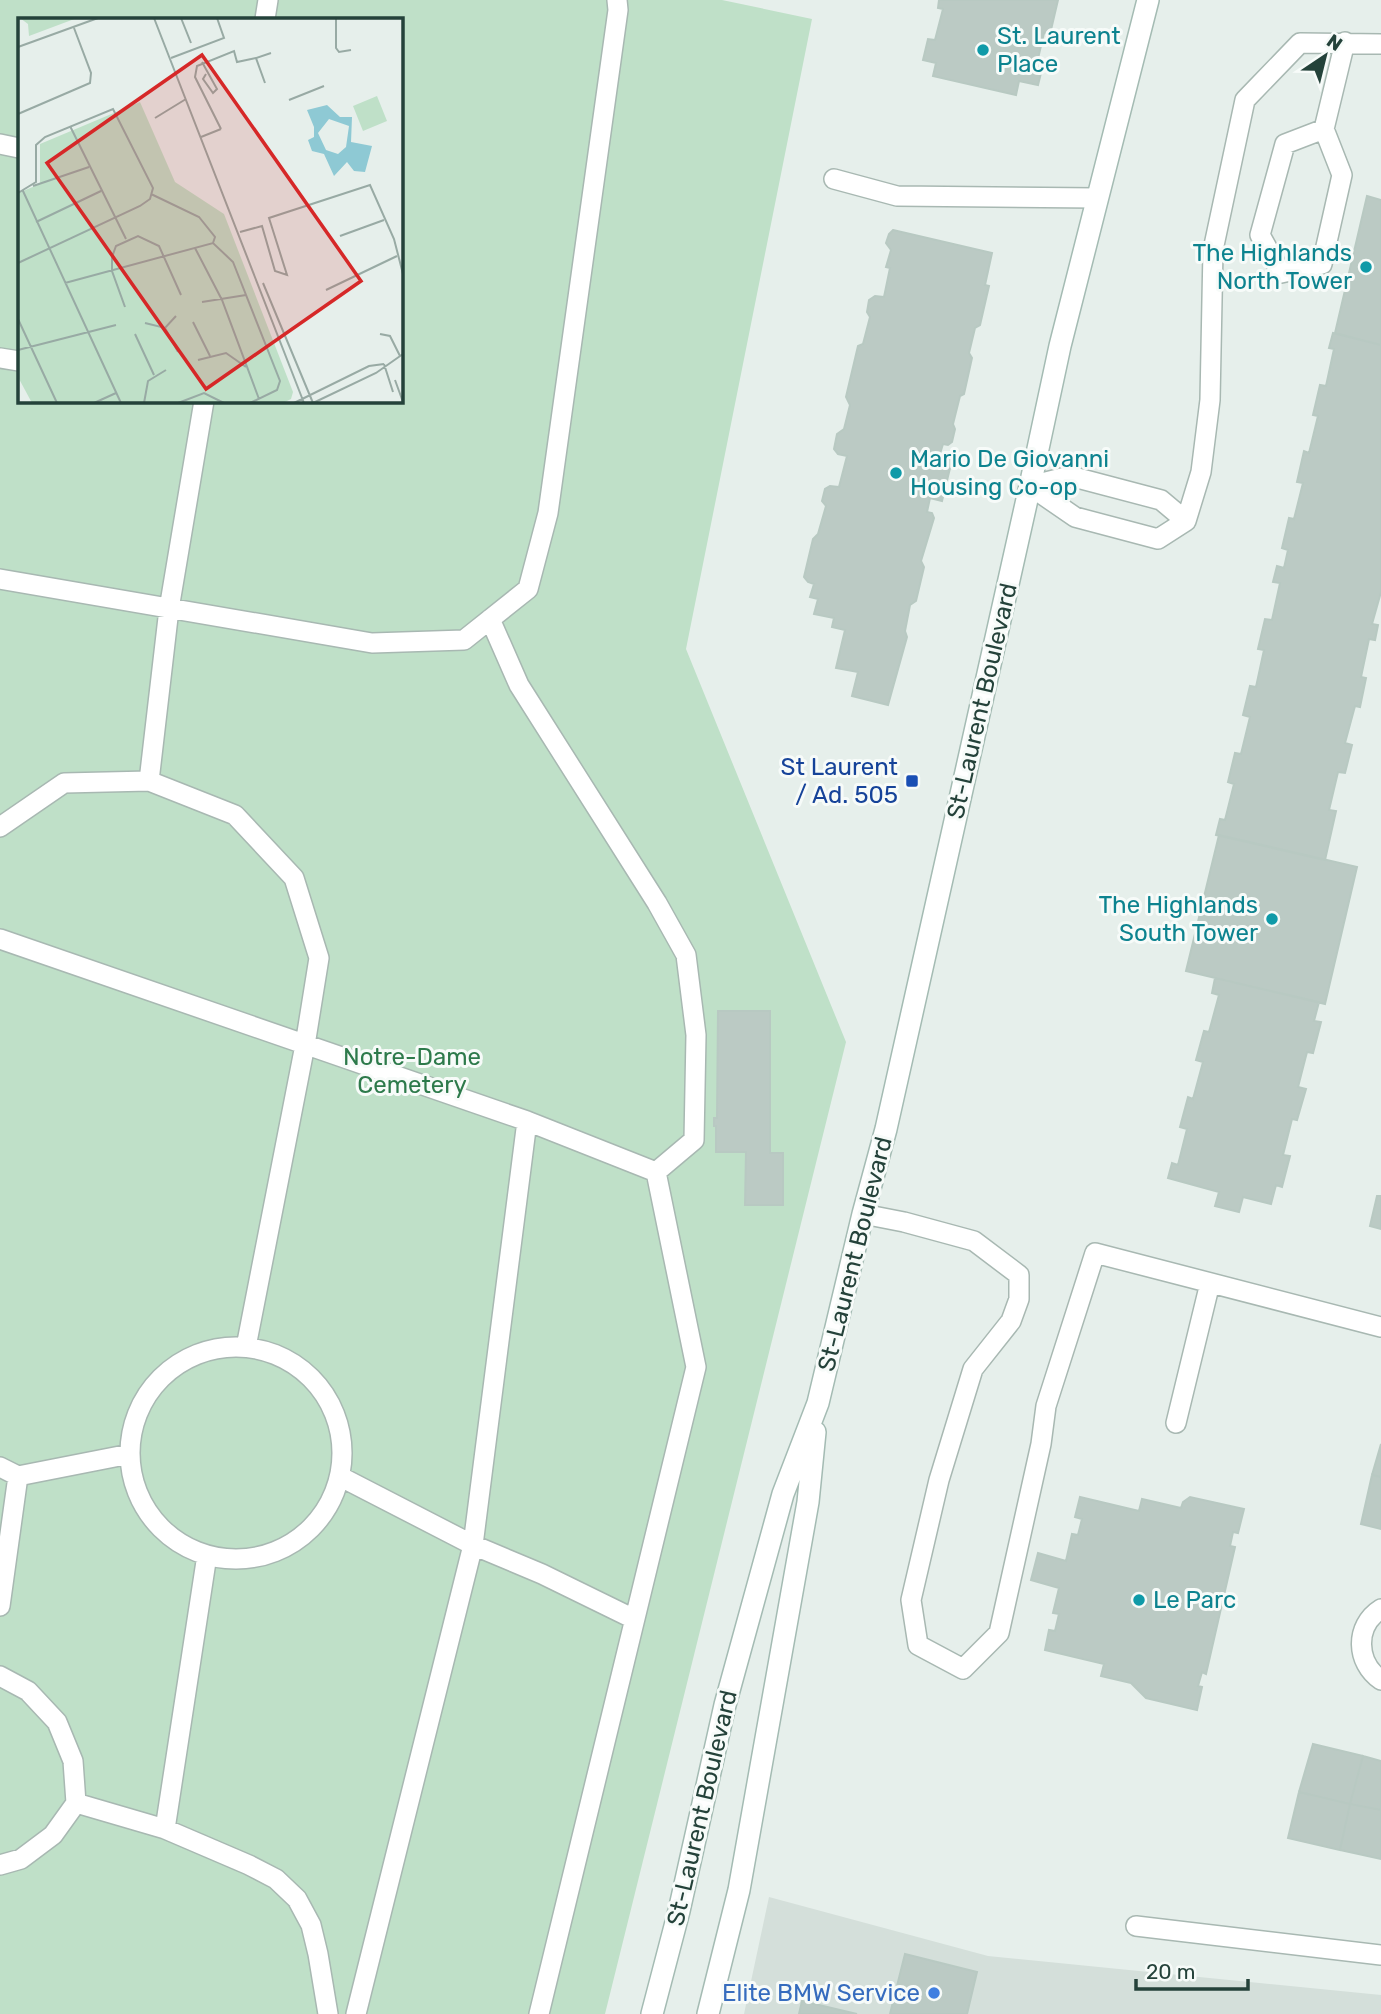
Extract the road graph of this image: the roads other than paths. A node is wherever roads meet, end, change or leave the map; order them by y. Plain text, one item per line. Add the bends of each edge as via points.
1 (268, 0) edge
2 (617, 0) edge
3 (1148, 0) edge
4 (265, 18) edge
5 (1345, 42) junction
6 (1381, 44) edge
7 (1324, 129) junction
8 (0, 144) edge
9 (18, 148) edge
10 (834, 179) dead end
11 (1096, 198) junction
12 (0, 358) edge
13 (18, 361) edge
14 (204, 402) edge
15 (1030, 486) junction
16 (1185, 521) junction
17 (0, 579) edge
18 (169, 609) junction
19 (490, 619) junction
20 (149, 781) junction
21 (0, 827) edge
22 (0, 939) edge
23 (305, 1045) junction
24 (527, 1121) junction
25 (656, 1172) junction
26 (863, 1214) junction
27 (1210, 1283) junction
28 (1381, 1327) edge
29 (246, 1347) junction
30 (818, 1403) junction
31 (1176, 1423) dead end
32 (130, 1454) junction
33 (0, 1467) edge
34 (18, 1476) junction
35 (341, 1476) junction
36 (472, 1545) junction
37 (207, 1555) junction
38 (0, 1606) edge
39 (1381, 1609) edge
40 (634, 1619) junction
41 (0, 1676) edge
42 (1381, 1680) edge
43 (75, 1803) junction
44 (165, 1829) junction
45 (0, 1865) edge
46 (1136, 1926) dead end
47 (1381, 1955) edge
48 (328, 2014) edge
49 (356, 2014) edge
50 (539, 2014) edge
51 (652, 2014) edge
52 (708, 2014) edge

1 - 4 lane
2 - 19 lane via 548,513 528,589
3 - 11 main road, St-Laurent Boulevard
5 - 6 lane
5 - 7 lane
5 - 16 lane via 1300,43 1244,100 1213,250 1210,400 1201,472
7 - 7 lane via 1342,175 1321,264 1281,273 1260,235 1285,144
8 - 9 lane
10 - 11 lane via 897,196
11 - 15 main road, St-Laurent Boulevard
12 - 13 lane
14 - 18 lane
15 - 16 lane via 1070,476 1161,500
15 - 16 lane via 1075,517 1157,539
15 - 26 main road, St-Laurent Boulevard
17 - 18 lane
18 - 19 lane via 372,643 464,640
18 - 20 lane
19 - 25 lane via 519,685 686,955 696,1035 694,1140
20 - 21 lane via 64,783
20 - 23 lane via 235,815 294,878 319,958
22 - 23 lane
23 - 24 lane
23 - 29 lane
24 - 25 lane
24 - 36 lane
25 - 40 lane via 696,1367
26 - 27 lane via 974,1241 1020,1275 1011,1321 973,1369 939,1480 911,1600 918,1645 963,1669 999,1633 1046,1406 1095,1253
26 - 30 main road, St-Laurent Boulevard
27 - 28 lane
27 - 31 lane
29 - 32 lane via 215,1348 182,1361 155,1384 137,1414
29 - 35 lane via 284,1357 313,1378 333,1408 342,1441
30 - 51 main road, St-Laurent Boulevard via 783,1494 725,1705
30 - 52 main road, St-Laurent Boulevard via 808,1502 739,1890
32 - 34 lane
32 - 37 lane via 134,1483 150,1515 174,1540
33 - 34 lane
34 - 38 lane
35 - 36 lane
35 - 37 lane via 327,1509 303,1536 276,1552 242,1560
36 - 40 lane
36 - 49 lane
37 - 44 lane
39 - 42 lane via 1367,1622 1361,1649 1364,1663
40 - 50 lane
41 - 43 lane via 28,1691 57,1722 73,1761
43 - 44 lane
43 - 45 lane via 53,1835 21,1859
44 - 48 lane via 267,1874 296,1899 311,1925
46 - 47 lane

